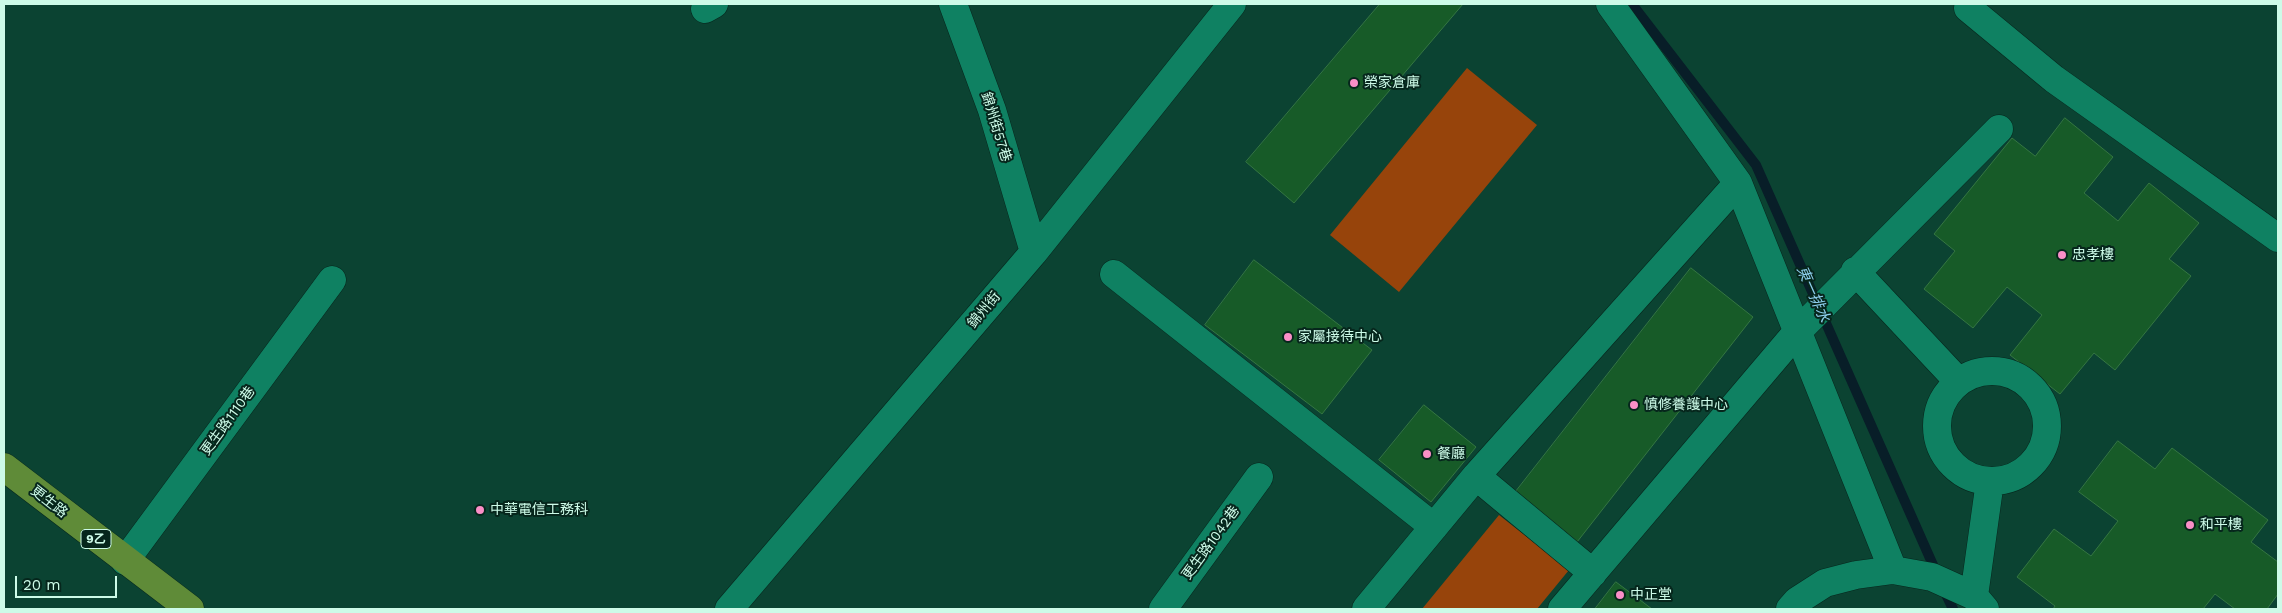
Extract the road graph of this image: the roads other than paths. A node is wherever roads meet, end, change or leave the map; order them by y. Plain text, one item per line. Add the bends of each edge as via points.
1 (953, 4) edge
2 (1232, 4) edge
3 (1610, 4) edge
4 (1968, 8) dead end
5 (1999, 129) dead end
6 (1738, 183) junction
7 (2278, 238) edge
8 (1034, 252) junction
9 (1114, 274) dead end
10 (1849, 278) junction
11 (332, 280) dead end
12 (1797, 332) junction
13 (1958, 381) junction
14 (4, 467) edge
15 (1259, 477) dead end
16 (1465, 480) junction
17 (1990, 481) junction
18 (1434, 527) junction
19 (125, 561) junction
20 (1893, 570) junction
21 (1593, 573) junction
22 (1979, 602) edge
23 (190, 609) edge
24 (729, 609) edge
25 (1163, 609) edge
26 (1366, 609) edge
27 (1562, 609) edge
28 (1790, 609) edge

1 - 8 street, 錦州街57巷 via 992,110
2 - 8 street, 錦州街
3 - 6 street
4 - 7 street via 2054,79
5 - 10 street
6 - 12 street
6 - 16 street
8 - 24 street, 錦州街
9 - 18 street
10 - 12 street
10 - 13 street
11 - 19 street, 更生路1110巷
12 - 20 street
12 - 21 street
13 - 17 street via 1946,393 1938,409 1938,442 1946,458 1958,470 1973,478
13 - 17 street via 1974,373 1991,370 2009,372 2024,380 2037,393 2045,409 2044,443 2036,459 2024,471 2008,479
14 - 19 main road, 更生路 / 9乙
15 - 25 street, 更生路1042巷
16 - 18 street
16 - 21 street
17 - 22 street
18 - 26 street
19 - 23 main road, 更生路 / 9乙
20 - 22 street via 1932,576
20 - 28 street via 1856,575 1825,584 1796,601
21 - 27 street

